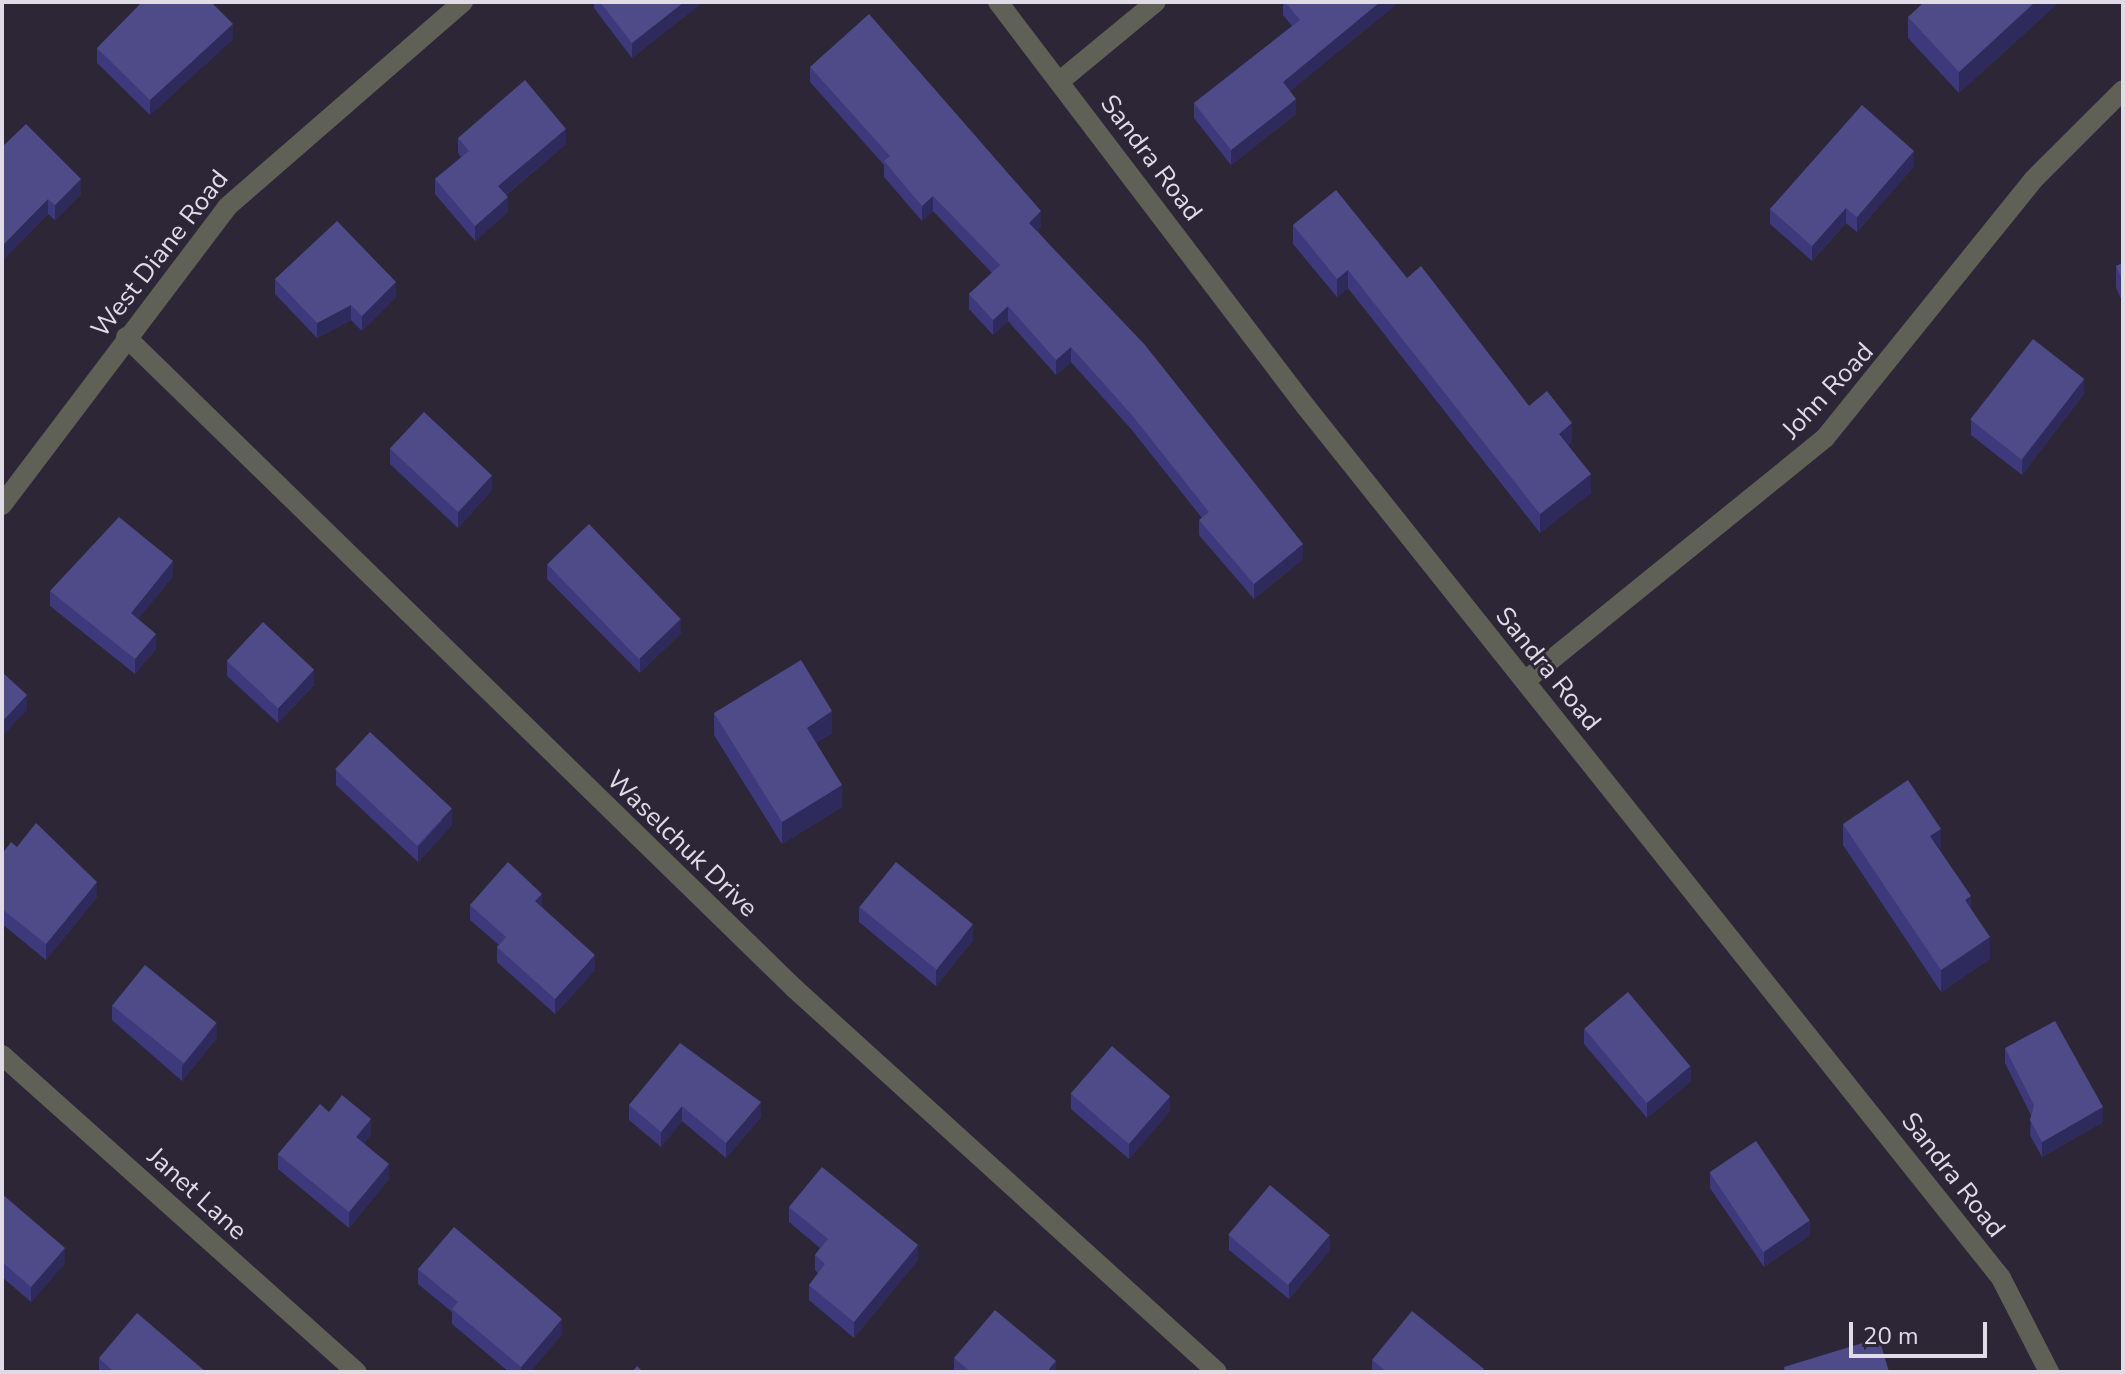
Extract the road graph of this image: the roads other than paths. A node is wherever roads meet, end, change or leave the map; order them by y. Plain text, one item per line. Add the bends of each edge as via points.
1 (463, 2) edge
2 (998, 2) edge
3 (1156, 2) edge
4 (1060, 81) junction
5 (2123, 90) edge
6 (126, 337) junction
7 (2, 505) edge
8 (1525, 681) junction
9 (2, 1055) edge
10 (357, 1372) edge
11 (1217, 1372) edge
12 (2049, 1372) edge

1 - 6 street, West Diane Road via 256,175
2 - 4 street, Sandra Road
3 - 4 street
4 - 8 street, Sandra Road
5 - 8 street, John Road via 2033,180 1825,438
6 - 7 street, West Diane Road
6 - 11 street, Waselchuk Drive via 794,988
8 - 12 street, Sandra Road via 2001,1278
9 - 10 street, Janet Lane

